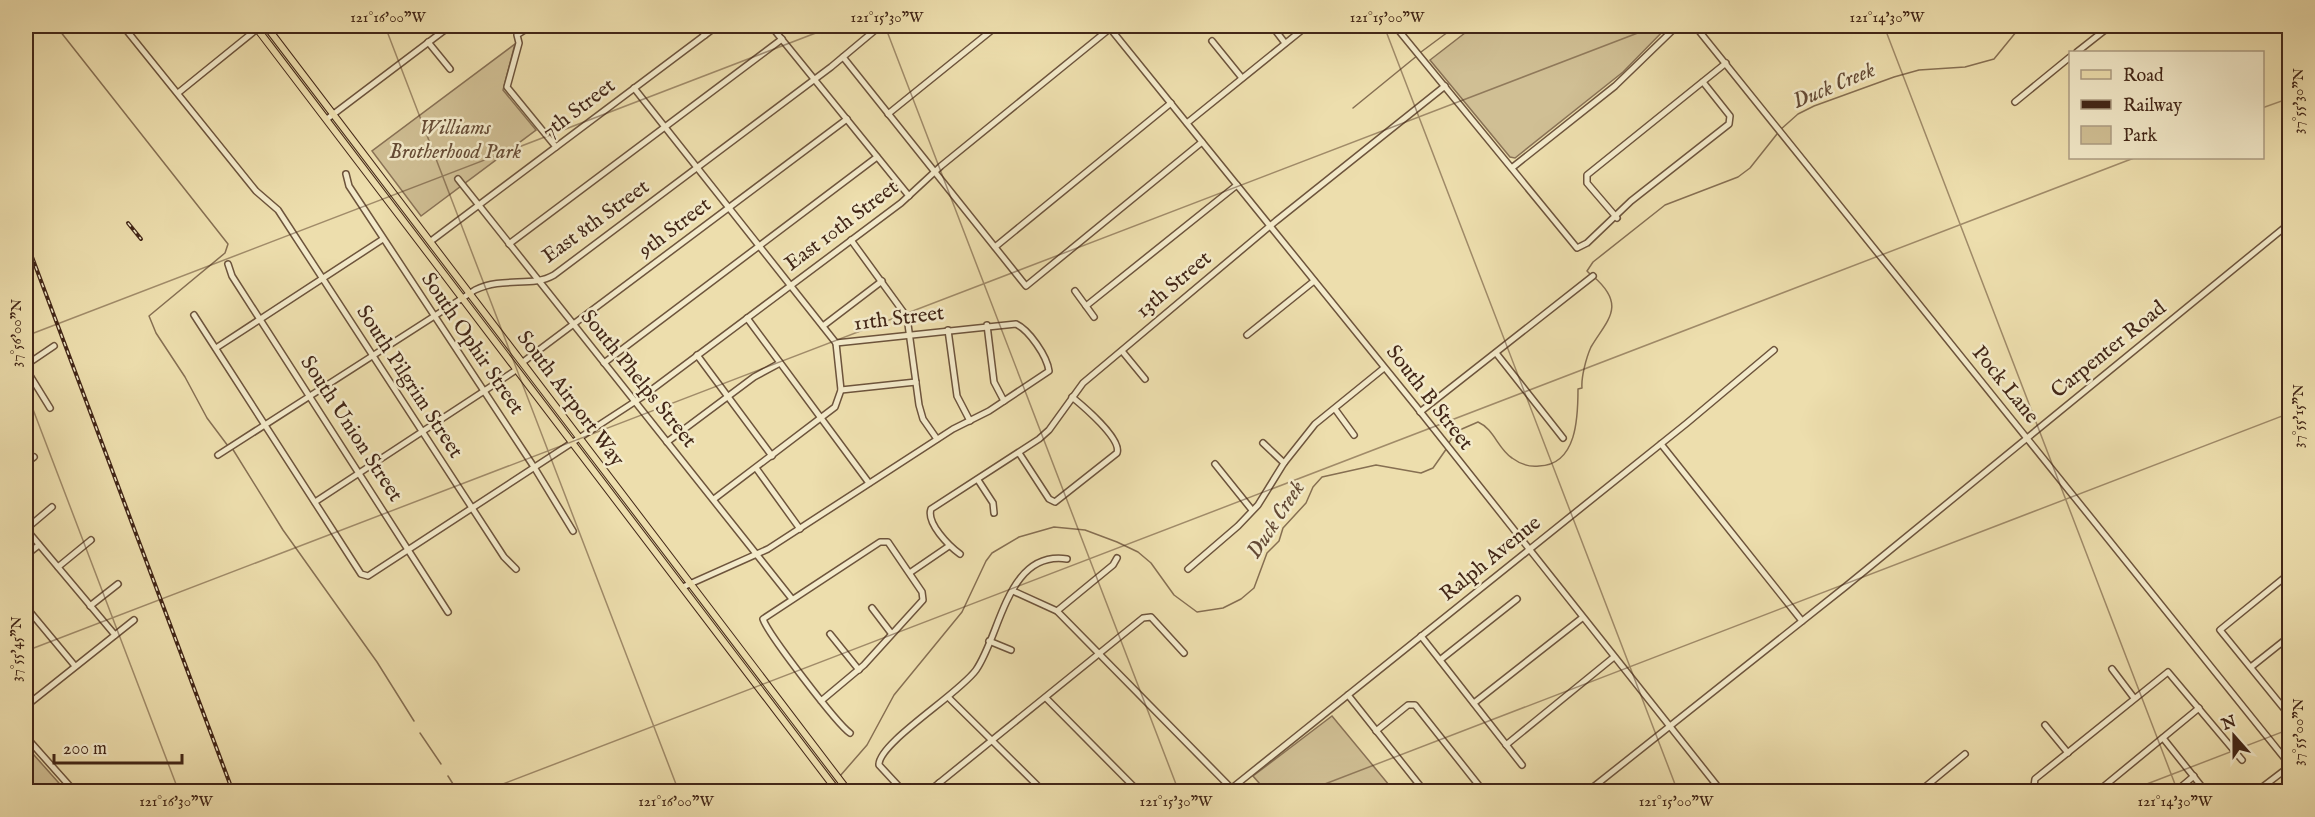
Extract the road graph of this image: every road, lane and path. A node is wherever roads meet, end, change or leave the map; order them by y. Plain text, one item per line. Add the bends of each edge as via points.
1 (123, 26) edge
2 (266, 26) edge
3 (450, 26) edge
4 (531, 26) edge
5 (698, 26) edge
6 (717, 26) edge
7 (771, 26) edge
8 (880, 26) edge
9 (997, 26) edge
10 (1110, 26) edge
11 (1272, 26) edge
12 (1307, 26) edge
13 (1395, 26) edge
14 (1677, 26) edge
15 (1695, 26) edge
16 (2110, 26) edge
17 (256, 27) edge
18 (705, 35) junction
19 (782, 39) junction
20 (1212, 41) dead end
21 (428, 42) junction
22 (1286, 43) junction
23 (2078, 51) edge
24 (843, 57) junction
25 (2069, 58) edge
26 (1726, 63) junction
27 (450, 69) dead end
28 (1242, 78) junction
29 (814, 79) junction
30 (1703, 81) junction
31 (1445, 86) junction
32 (634, 88) junction
33 (177, 93) junction
34 (2015, 102) dead end
35 (1171, 103) junction
36 (334, 114) junction
37 (888, 114) junction
38 (327, 119) junction
39 (847, 119) junction
40 (1187, 123) junction
41 (664, 127) junction
42 (1202, 142) junction
43 (556, 147) junction
44 (877, 157) junction
45 (1513, 167) junction
46 (697, 168) junction
47 (935, 171) junction
48 (346, 174) dead end
49 (458, 179) dead end
50 (1237, 185) junction
51 (909, 196) junction
52 (478, 206) junction
53 (729, 208) junction
54 (1617, 218) junction
55 (2289, 224) edge
56 (1271, 228) junction
57 (383, 239) junction
58 (851, 240) junction
59 (431, 241) junction
60 (509, 244) junction
61 (760, 245) junction
62 (995, 247) junction
63 (228, 264) dead end
64 (1593, 276) dead end
65 (322, 279) junction
66 (538, 281) junction
67 (882, 281) junction
68 (1314, 281) junction
69 (791, 285) junction
70 (1075, 291) dead end
71 (469, 293) junction
72 (462, 297) junction
73 (1086, 306) junction
74 (194, 315) dead end
75 (434, 315) junction
76 (1094, 316) dead end
77 (747, 318) junction
78 (260, 320) junction
79 (573, 325) junction
80 (987, 325) junction
81 (823, 326) junction
82 (948, 330) junction
83 (910, 334) junction
84 (1247, 335) dead end
85 (836, 343) junction
86 (54, 346) dead end
87 (216, 348) junction
88 (1774, 350) dead end
89 (1122, 351) junction
90 (1496, 353) junction
91 (372, 355) junction
92 (697, 355) junction
93 (523, 362) junction
94 (604, 363) junction
95 (780, 363) junction
96 (26, 367) edge
97 (1384, 368) junction
98 (516, 370) junction
99 (1145, 379) dead end
100 (916, 382) junction
101 (841, 390) junction
102 (484, 391) junction
103 (310, 396) junction
104 (728, 396) junction
105 (1072, 397) junction
106 (1004, 401) junction
107 (634, 402) junction
108 (50, 408) dead end
109 (1335, 409) junction
110 (1420, 412) junction
111 (822, 418) junction
112 (970, 421) junction
113 (266, 425) junction
114 (422, 432) junction
115 (1354, 435) dead end
116 (579, 437) junction
117 (1563, 438) dead end
118 (2027, 438) junction
119 (937, 439) junction
120 (668, 442) junction
121 (571, 443) junction
122 (1263, 443) dead end
123 (1661, 444) junction
124 (1019, 453) junction
125 (218, 455) dead end
126 (771, 456) junction
127 (34, 458) dead end
128 (26, 463) edge
129 (1284, 463) junction
130 (1215, 464) dead end
131 (534, 467) junction
132 (756, 468) junction
133 (360, 472) junction
134 (978, 480) junction
135 (869, 483) junction
136 (714, 499) junction
137 (315, 502) junction
138 (52, 507) dead end
139 (472, 508) junction
140 (1252, 510) junction
141 (994, 513) dead end
142 (26, 529) edge
143 (800, 529) junction
144 (573, 531) dead end
145 (92, 540) dead end
146 (39, 545) junction
147 (949, 546) junction
148 (410, 549) junction
149 (1528, 550) junction
150 (960, 554) dead end
151 (26, 555) edge
152 (758, 555) junction
153 (1117, 558) dead end
154 (1067, 559) dead end
155 (58, 567) junction
156 (516, 569) dead end
157 (1188, 569) dead end
158 (910, 573) junction
159 (2289, 573) edge
160 (118, 584) dead end
161 (686, 585) junction
162 (1013, 591) junction
163 (792, 599) junction
164 (1517, 599) dead end
165 (90, 606) junction
166 (26, 607) edge
167 (872, 608) dead end
168 (1057, 611) junction
169 (448, 612) dead end
170 (1582, 618) junction
171 (134, 620) dead end
172 (1802, 621) junction
173 (891, 633) junction
174 (830, 634) dead end
175 (115, 635) junction
176 (1421, 636) junction
177 (2289, 636) edge
178 (990, 641) junction
179 (1011, 650) dead end
180 (1184, 653) dead end
181 (1100, 655) junction
182 (1614, 657) junction
183 (1440, 660) junction
184 (75, 666) junction
185 (2251, 667) junction
186 (2112, 669) dead end
187 (859, 670) junction
188 (1348, 695) junction
189 (949, 698) junction
190 (1046, 698) junction
191 (2134, 698) junction
192 (821, 701) junction
193 (2289, 702) edge
194 (1474, 703) junction
195 (26, 706) edge
196 (2283, 707) junction
197 (2199, 708) junction
198 (2289, 716) edge
199 (2045, 725) dead end
200 (1670, 726) junction
201 (1376, 731) junction
202 (850, 733) dead end
203 (26, 737) edge
204 (2163, 738) junction
205 (993, 740) junction
206 (1506, 745) junction
207 (2068, 753) junction
208 (1965, 754) dead end
209 (2242, 760) dead end
210 (1522, 765) dead end
211 (2289, 766) edge
212 (2194, 776) junction
213 (939, 783) junction
214 (837, 790) edge
215 (1231, 790) edge
216 (75, 792) edge
217 (849, 792) edge
218 (904, 792) edge
219 (928, 792) edge
220 (947, 792) edge
221 (1044, 792) edge
222 (1139, 792) edge
223 (1425, 792) edge
224 (1484, 792) edge
225 (1587, 792) edge
226 (1722, 792) edge
227 (1919, 792) edge
228 (2038, 792) edge
229 (2097, 792) edge
230 (2175, 792) edge
231 (2206, 792) edge
232 (2256, 792) edge

1 - 33 street
2 - 36 main road, South Airport Way
3 - 21 street
4 - 43 street via 517,35 519,43 507,87
5 - 18 street
6 - 18 street, 7th Street
7 - 19 street
8 - 24 street, East 8th Street
9 - 37 street
10 - 35 street, South B Street
10 - 47 street, East 10th Street
11 - 22 street
12 - 22 street
13 - 31 street
14 - 45 street via 1615,86
15 - 26 street, Pock Lane
16 - 23 street
17 - 33 street
17 - 38 main road, South Airport Way
18 - 32 street, 7th Street
19 - 29 street
19 - 41 street
20 - 28 street
21 - 27 street
21 - 36 street
22 - 28 street
24 - 29 street, East 8th Street
24 - 37 street
25 - 34 street
26 - 30 street
26 - 118 street, Pock Lane
28 - 40 street
29 - 39 street
29 - 46 street, East 8th Street
30 - 54 street via 1730,116 1729,124 1631,201
30 - 54 street via 1587,175 1587,183
31 - 45 street
31 - 56 street, 13th Street
32 - 41 street
32 - 43 street, 7th Street
33 - 65 street, South Pilgrim Street via 256,191 278,210
35 - 40 street, South B Street
35 - 62 street
36 - 38 street
36 - 59 main road, South Airport Way
37 - 47 street
38 - 72 main road, South Airport Way
39 - 44 street
39 - 53 street, 9th Street
40 - 42 street, South B Street
41 - 46 street
41 - 60 street
42 - 50 street, South B Street
42 - 62 street via 1026,286
43 - 52 street, 7th Street
44 - 51 street
44 - 61 street
45 - 54 street via 1577,248
46 - 53 street
46 - 66 street, East 8th Street via 554,275
47 - 51 street, East 10th Street
47 - 62 street
48 - 57 street, South Ophir Street via 349,186
49 - 52 street, South Phelps Street
50 - 56 street, South B Street
50 - 73 street
51 - 58 street, East 10th Street
52 - 59 street, 7th Street
52 - 60 street, South Phelps Street
53 - 61 street
53 - 79 street, 9th Street
55 - 118 street, Carpenter Road
56 - 68 street, South B Street
56 - 89 street, 13th Street
57 - 65 street
57 - 75 street, South Ophir Street
58 - 67 street
58 - 69 street, East 10th Street
59 - 71 main road, South Airport Way
60 - 66 street, South Phelps Street
61 - 69 street
61 - 94 street
63 - 78 street, South Union Street
64 - 90 street
65 - 78 street
65 - 91 street, South Pilgrim Street
66 - 71 street, East 8th Street via 499,281
66 - 79 street, South Phelps Street
67 - 81 street
67 - 83 street via 904,310
68 - 84 street
68 - 97 street, South B Street
69 - 77 street, East 10th Street
69 - 81 street
70 - 73 street
71 - 72 street, East 8th Street
71 - 93 main road, South Airport Way
72 - 75 street, East 8th Street
72 - 98 main road, South Airport Way
73 - 76 street
74 - 87 street
75 - 91 street, East 8th Street
75 - 102 street, South Ophir Street
77 - 92 street, East 10th Street
77 - 95 street
78 - 87 street
78 - 103 street, South Union Street
79 - 93 street, 9th Street
79 - 94 street, South Phelps Street
80 - 82 street, 11th Street
80 - 106 street via 994,382
80 - 106 street, 11th Street via 1011,323 1022,327 1049,371
81 - 85 street
82 - 83 street, 11th Street
82 - 112 street via 957,396
83 - 85 street, 11th Street
83 - 100 street
85 - 101 street, 11th Street
86 - 96 street
87 - 113 street
88 - 123 street, Ralph Avenue
89 - 99 street
89 - 105 street, 13th Street
90 - 110 street
90 - 117 street
91 - 103 street, East 8th Street
91 - 114 street, South Pilgrim Street
92 - 104 street
92 - 107 street, East 10th Street
93 - 116 main road, South Airport Way
94 - 107 street, South Phelps Street
95 - 104 street
95 - 111 street
96 - 108 street
97 - 109 street
97 - 110 street, South B Street
98 - 102 street
98 - 121 main road, South Airport Way
100 - 101 street
100 - 119 street via 920,411
101 - 111 street via 837,404
102 - 114 street
102 - 131 street, South Ophir Street
103 - 113 street, East 8th Street
103 - 133 street, South Union Street
104 - 120 street
104 - 126 street
105 - 124 street, 13th Street via 1049,430
105 - 124 street via 1093,414 1117,444 1117,453 1055,502 1049,499
106 - 112 street
107 - 116 street, East 10th Street
107 - 120 street, South Phelps Street
109 - 115 street
109 - 129 street via 1311,429
110 - 149 street, South B Street
111 - 126 street
111 - 135 street
112 - 119 street
113 - 125 street, East 8th Street
113 - 137 street
114 - 133 street
114 - 139 street, South Pilgrim Street
116 - 121 street, East 10th Street
116 - 161 main road, South Airport Way
118 - 172 street, Carpenter Road
118 - 211 street, Pock Lane
119 - 135 street
120 - 136 street, South Phelps Street
121 - 131 street, East 10th Street
121 - 161 main road, South Airport Way
122 - 129 street
123 - 149 street, Ralph Avenue
123 - 172 street
124 - 134 street, 13th Street
126 - 132 street
127 - 128 street
129 - 140 street
130 - 140 street
131 - 139 street, East 10th Street
131 - 144 street, South Ophir Street
132 - 136 street
132 - 143 street
133 - 137 street
133 - 148 street, South Union Street
134 - 141 street via 993,503
134 - 147 street, 13th Street via 930,512
135 - 143 street
136 - 152 street, South Phelps Street
137 - 148 street, East 10th Street via 366,576
138 - 142 street
139 - 148 street, East 10th Street
139 - 156 street, South Pilgrim Street
140 - 157 street
142 - 146 street
143 - 152 street
145 - 155 street
146 - 151 street
146 - 155 street
147 - 150 street
147 - 158 street
148 - 169 street, South Union Street
149 - 170 street, South B Street
149 - 176 street, Ralph Avenue
152 - 161 street
152 - 163 street, South Phelps Street
153 - 168 street
154 - 162 street via 1040,561 1022,575
155 - 165 street
158 - 163 street via 885,540
158 - 173 street via 923,598
159 - 185 street via 2220,630
160 - 165 street
161 - 214 main road, South Airport Way
161 - 217 main road, South Airport Way
162 - 168 street
162 - 178 street
163 - 192 street via 763,619
164 - 183 street
165 - 175 street
166 - 184 street
167 - 173 street
168 - 181 street
170 - 182 street, South B Street
170 - 194 street
171 - 175 street
172 - 200 street
173 - 187 street
174 - 187 street
175 - 184 street
176 - 183 street
176 - 188 street, Ralph Avenue
177 - 185 street
178 - 179 street
178 - 189 street via 976,670
180 - 181 street via 1147,616
181 - 190 street
181 - 215 street
182 - 200 street, South B Street
182 - 206 street
183 - 194 street
184 - 195 street
185 - 196 street
186 - 191 street
187 - 192 street
188 - 201 street
188 - 215 street, Ralph Avenue
189 - 205 street
189 - 218 street via 889,746 879,765
190 - 205 street
190 - 222 street
191 - 197 street via 2168,672
191 - 207 street
192 - 202 street
193 - 196 street
194 - 206 street
196 - 198 street
197 - 204 street
197 - 209 street
199 - 207 street
200 - 225 street
200 - 226 street, South B Street
201 - 223 street
201 - 224 street via 1408,705 1415,705
203 - 216 street
204 - 212 street
204 - 229 street
205 - 213 street
205 - 221 street
206 - 210 street
207 - 228 street via 2035,779 2033,784
208 - 227 street
211 - 232 street
212 - 230 street
212 - 231 street
213 - 219 street
213 - 220 street

